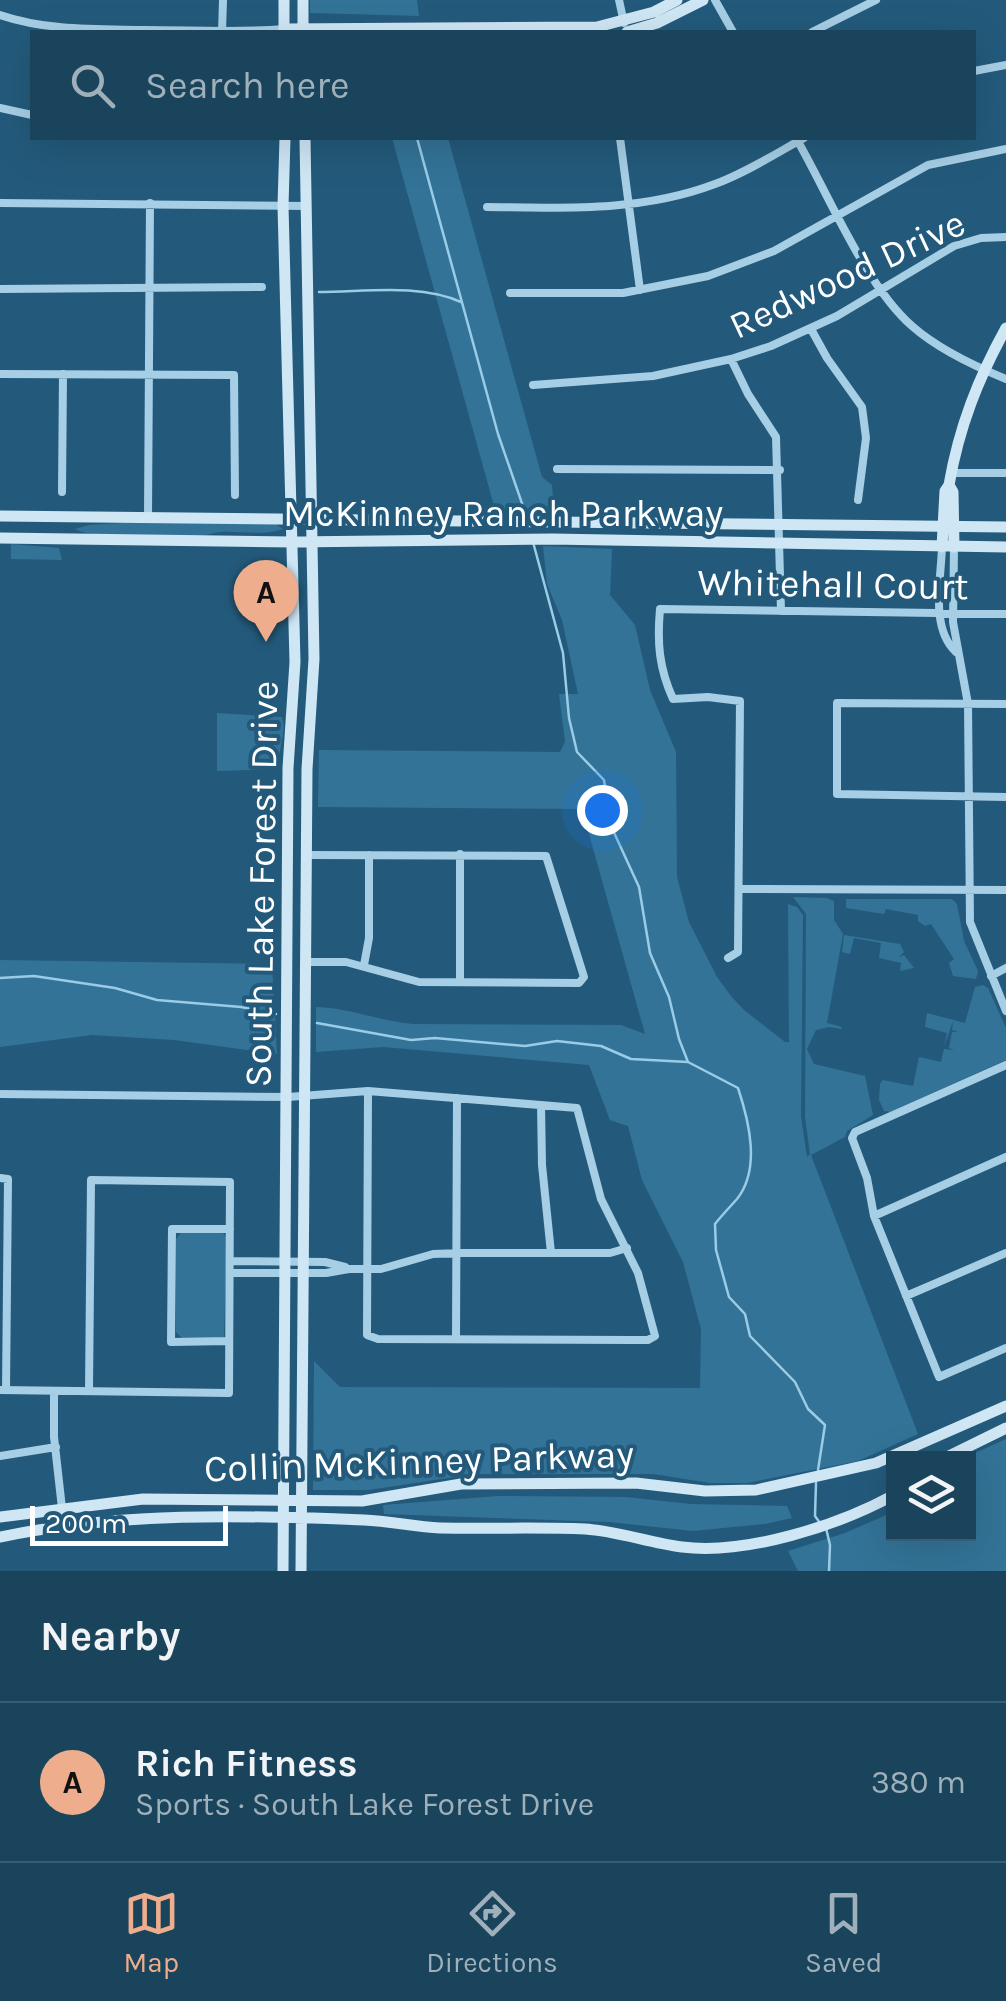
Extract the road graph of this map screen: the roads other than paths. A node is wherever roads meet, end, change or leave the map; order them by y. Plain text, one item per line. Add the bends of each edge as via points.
1 (222, 0) edge
2 (284, 0) edge
3 (303, 0) edge
4 (619, 0) edge
5 (677, 0) edge
6 (703, 0) edge
7 (715, 0) edge
8 (876, 0) edge
9 (0, 15) edge
10 (626, 29) edge
11 (110, 30) edge
12 (222, 30) edge
13 (284, 30) edge
14 (303, 30) edge
15 (443, 30) edge
16 (732, 30) edge
17 (816, 30) edge
18 (1006, 65) edge
19 (976, 71) edge
20 (0, 108) edge
21 (30, 115) edge
22 (285, 140) edge
23 (305, 140) edge
24 (620, 140) edge
25 (797, 140) edge
26 (799, 140) edge
27 (1006, 150) edge
28 (0, 203) edge
29 (150, 203) junction
30 (629, 205) junction
31 (283, 206) junction
32 (306, 206) junction
33 (486, 207) dead end
34 (836, 214) junction
35 (1006, 237) edge
36 (262, 287) dead end
37 (0, 288) edge
38 (150, 288) junction
39 (881, 288) junction
40 (640, 290) junction
41 (510, 293) dead end
42 (1006, 328) edge
43 (811, 329) junction
44 (731, 360) junction
45 (984, 369) junction
46 (0, 374) edge
47 (63, 374) junction
48 (148, 375) junction
49 (1006, 379) edge
50 (533, 385) dead end
51 (289, 390) junction
52 (309, 390) junction
53 (556, 469) dead end
54 (780, 470) junction
55 (1006, 473) edge
56 (951, 479) junction
57 (62, 492) dead end
58 (235, 496) dead end
59 (858, 500) dead end
60 (0, 516) edge
61 (68, 516) junction
62 (148, 517) junction
63 (292, 519) junction
64 (312, 519) junction
65 (470, 519) junction
66 (779, 524) junction
67 (948, 526) junction
68 (1006, 527) edge
69 (0, 538) edge
70 (68, 539) junction
71 (439, 540) junction
72 (292, 542) junction
73 (312, 542) junction
74 (778, 545) junction
75 (948, 547) junction
76 (1006, 548) edge
77 (781, 611) junction
78 (940, 613) junction
79 (953, 614) junction
80 (1006, 614) edge
81 (956, 652) junction
82 (968, 704) junction
83 (1006, 704) edge
84 (288, 780) junction
85 (307, 780) junction
86 (968, 796) junction
87 (1006, 797) edge
88 (460, 854) junction
89 (307, 855) junction
90 (369, 855) junction
91 (741, 889) junction
92 (1006, 890) edge
93 (968, 892) junction
94 (728, 958) dead end
95 (288, 962) junction
96 (305, 962) junction
97 (364, 966) junction
98 (1006, 968) edge
99 (991, 976) junction
100 (460, 982) junction
101 (1006, 1010) edge
102 (1006, 1065) edge
103 (368, 1090) junction
104 (0, 1094) edge
105 (288, 1097) junction
106 (304, 1097) junction
107 (457, 1098) junction
108 (542, 1105) junction
109 (1006, 1158) edge
110 (4, 1179) edge
111 (874, 1216) junction
112 (230, 1230) junction
113 (628, 1248) junction
114 (456, 1253) junction
115 (551, 1253) junction
116 (1006, 1253) edge
117 (230, 1260) junction
118 (3, 1261) edge
119 (287, 1267) junction
120 (303, 1267) junction
121 (366, 1268) junction
122 (230, 1273) junction
123 (906, 1296) junction
124 (456, 1340) junction
125 (229, 1341) junction
126 (1006, 1348) edge
127 (3, 1390) edge
128 (88, 1390) junction
129 (54, 1391) junction
130 (1006, 1406) edge
131 (1006, 1428) edge
132 (56, 1447) junction
133 (958, 1451) edge
134 (0, 1456) edge
135 (285, 1498) junction
136 (301, 1498) junction
137 (886, 1499) edge
138 (62, 1507) junction
139 (0, 1518) edge
140 (300, 1518) junction
141 (284, 1521) junction
142 (64, 1526) junction
143 (0, 1537) edge
144 (283, 1571) edge
145 (300, 1571) edge

1 - 12 street
2 - 13 main road
3 - 14 main road
4 - 10 street
5 - 10 main road
6 - 10 main road
7 - 16 street
8 - 17 street
9 - 11 street via 40,26
10 - 15 main road
13 - 14 main road
14 - 15 main road
18 - 19 street
20 - 21 street
22 - 31 main road, South Lake Forest Drive
23 - 32 main road
24 - 30 street
25 - 30 street via 712,185
26 - 34 street
27 - 34 street via 928,165
28 - 29 street
29 - 31 street
29 - 38 street
30 - 33 street
30 - 40 street
31 - 32 street
31 - 51 main road, South Lake Forest Drive
32 - 52 main road
34 - 39 street
34 - 40 street via 756,259
35 - 39 street, Redwood Drive via 962,242
36 - 38 street
37 - 38 street
38 - 48 street
39 - 43 street, Redwood Drive
39 - 45 street via 915,329
40 - 41 street
42 - 45 main road
43 - 44 street, Redwood Drive
43 - 59 street via 862,407 866,438
44 - 50 street, Redwood Drive via 653,376
44 - 54 street via 774,431
45 - 49 street
45 - 56 main road
46 - 47 street
47 - 48 street
47 - 57 street
48 - 58 street via 234,375
48 - 62 street
51 - 52 main road
51 - 63 main road, South Lake Forest Drive
52 - 64 main road
53 - 54 street
54 - 66 street
55 - 56 street
56 - 67 main road
60 - 61 main road, McKinney Ranch Parkway
61 - 62 main road, McKinney Ranch Parkway
61 - 70 main road
62 - 63 main road, McKinney Ranch Parkway
63 - 64 main road, McKinney Ranch Parkway
63 - 72 main road, South Lake Forest Drive
64 - 65 main road, McKinney Ranch Parkway
64 - 73 main road
65 - 66 main road, McKinney Ranch Parkway
65 - 71 main road via 476,525 472,534
66 - 67 main road, McKinney Ranch Parkway
66 - 74 street
67 - 68 main road, McKinney Ranch Parkway
67 - 75 main road
69 - 70 main road, McKinney Ranch Parkway
70 - 72 main road, McKinney Ranch Parkway
71 - 73 main road, McKinney Ranch Parkway
71 - 74 main road, McKinney Ranch Parkway
72 - 73 main road, McKinney Ranch Parkway
72 - 84 main road, South Lake Forest Drive
73 - 85 main road, South Lake Forest Drive
74 - 75 main road, McKinney Ranch Parkway
74 - 77 street
75 - 76 main road, McKinney Ranch Parkway
75 - 78 street
75 - 79 street
77 - 78 street, Whitehall Court
77 - 91 street, Whitehall Court via 660,608 657,644 674,699 740,701
78 - 79 street, Whitehall Court
78 - 81 street
79 - 80 street, Whitehall Court
79 - 81 street
81 - 82 street
82 - 83 street
82 - 86 street
82 - 86 street via 837,703 836,794
84 - 85 main road
84 - 95 main road, South Lake Forest Drive
85 - 89 main road, South Lake Forest Drive
86 - 87 street
86 - 93 street
88 - 90 street
88 - 100 street
88 - 100 street via 546,856 584,980
89 - 90 street
89 - 96 main road, South Lake Forest Drive
90 - 97 street
91 - 93 street
91 - 94 street via 738,952
92 - 93 street
93 - 99 street via 970,922
95 - 96 main road
95 - 105 main road, South Lake Forest Drive
96 - 97 street
96 - 106 main road, South Lake Forest Drive
97 - 100 street via 405,980
98 - 99 street
99 - 101 street
102 - 111 street via 855,1132
103 - 106 street
103 - 107 street
103 - 121 street
104 - 105 street
105 - 106 street
105 - 119 main road, South Lake Forest Drive
106 - 120 main road, South Lake Forest Drive
107 - 108 street
107 - 114 street
108 - 113 street via 577,1108 602,1199
108 - 115 street
109 - 111 street
110 - 118 street
111 - 123 street
112 - 117 street
112 - 125 street via 172,1229 171,1342
112 - 128 street via 230,1182 91,1180
113 - 115 street
113 - 124 street via 655,1336 648,1340
114 - 115 street
114 - 121 street
114 - 124 street
116 - 123 street
117 - 119 street
117 - 122 street
118 - 127 street
119 - 120 street
119 - 122 street
119 - 135 main road, South Lake Forest Drive
120 - 121 street
120 - 136 main road, South Lake Forest Drive
121 - 124 street via 367,1336
122 - 125 street
123 - 126 street via 938,1377
125 - 128 street via 229,1393
127 - 129 street
128 - 129 street
129 - 132 street
130 - 136 main road, Collin McKinney Parkway via 876,1463 738,1492 636,1484 461,1484 362,1501
131 - 133 main road
132 - 134 street
132 - 138 street
135 - 136 main road, Collin McKinney Parkway
135 - 138 main road, Collin McKinney Parkway via 144,1498
135 - 141 main road, South Lake Forest Drive
136 - 140 main road, South Lake Forest Drive
137 - 140 main road, Collin McKinney Parkway via 764,1544 704,1548 588,1530
138 - 139 main road, Collin McKinney Parkway
138 - 142 street
140 - 141 main road, Collin McKinney Parkway
140 - 145 main road, South Lake Forest Drive
141 - 142 main road, Collin McKinney Parkway via 178,1517
141 - 144 main road, South Lake Forest Drive
142 - 143 main road, Collin McKinney Parkway

